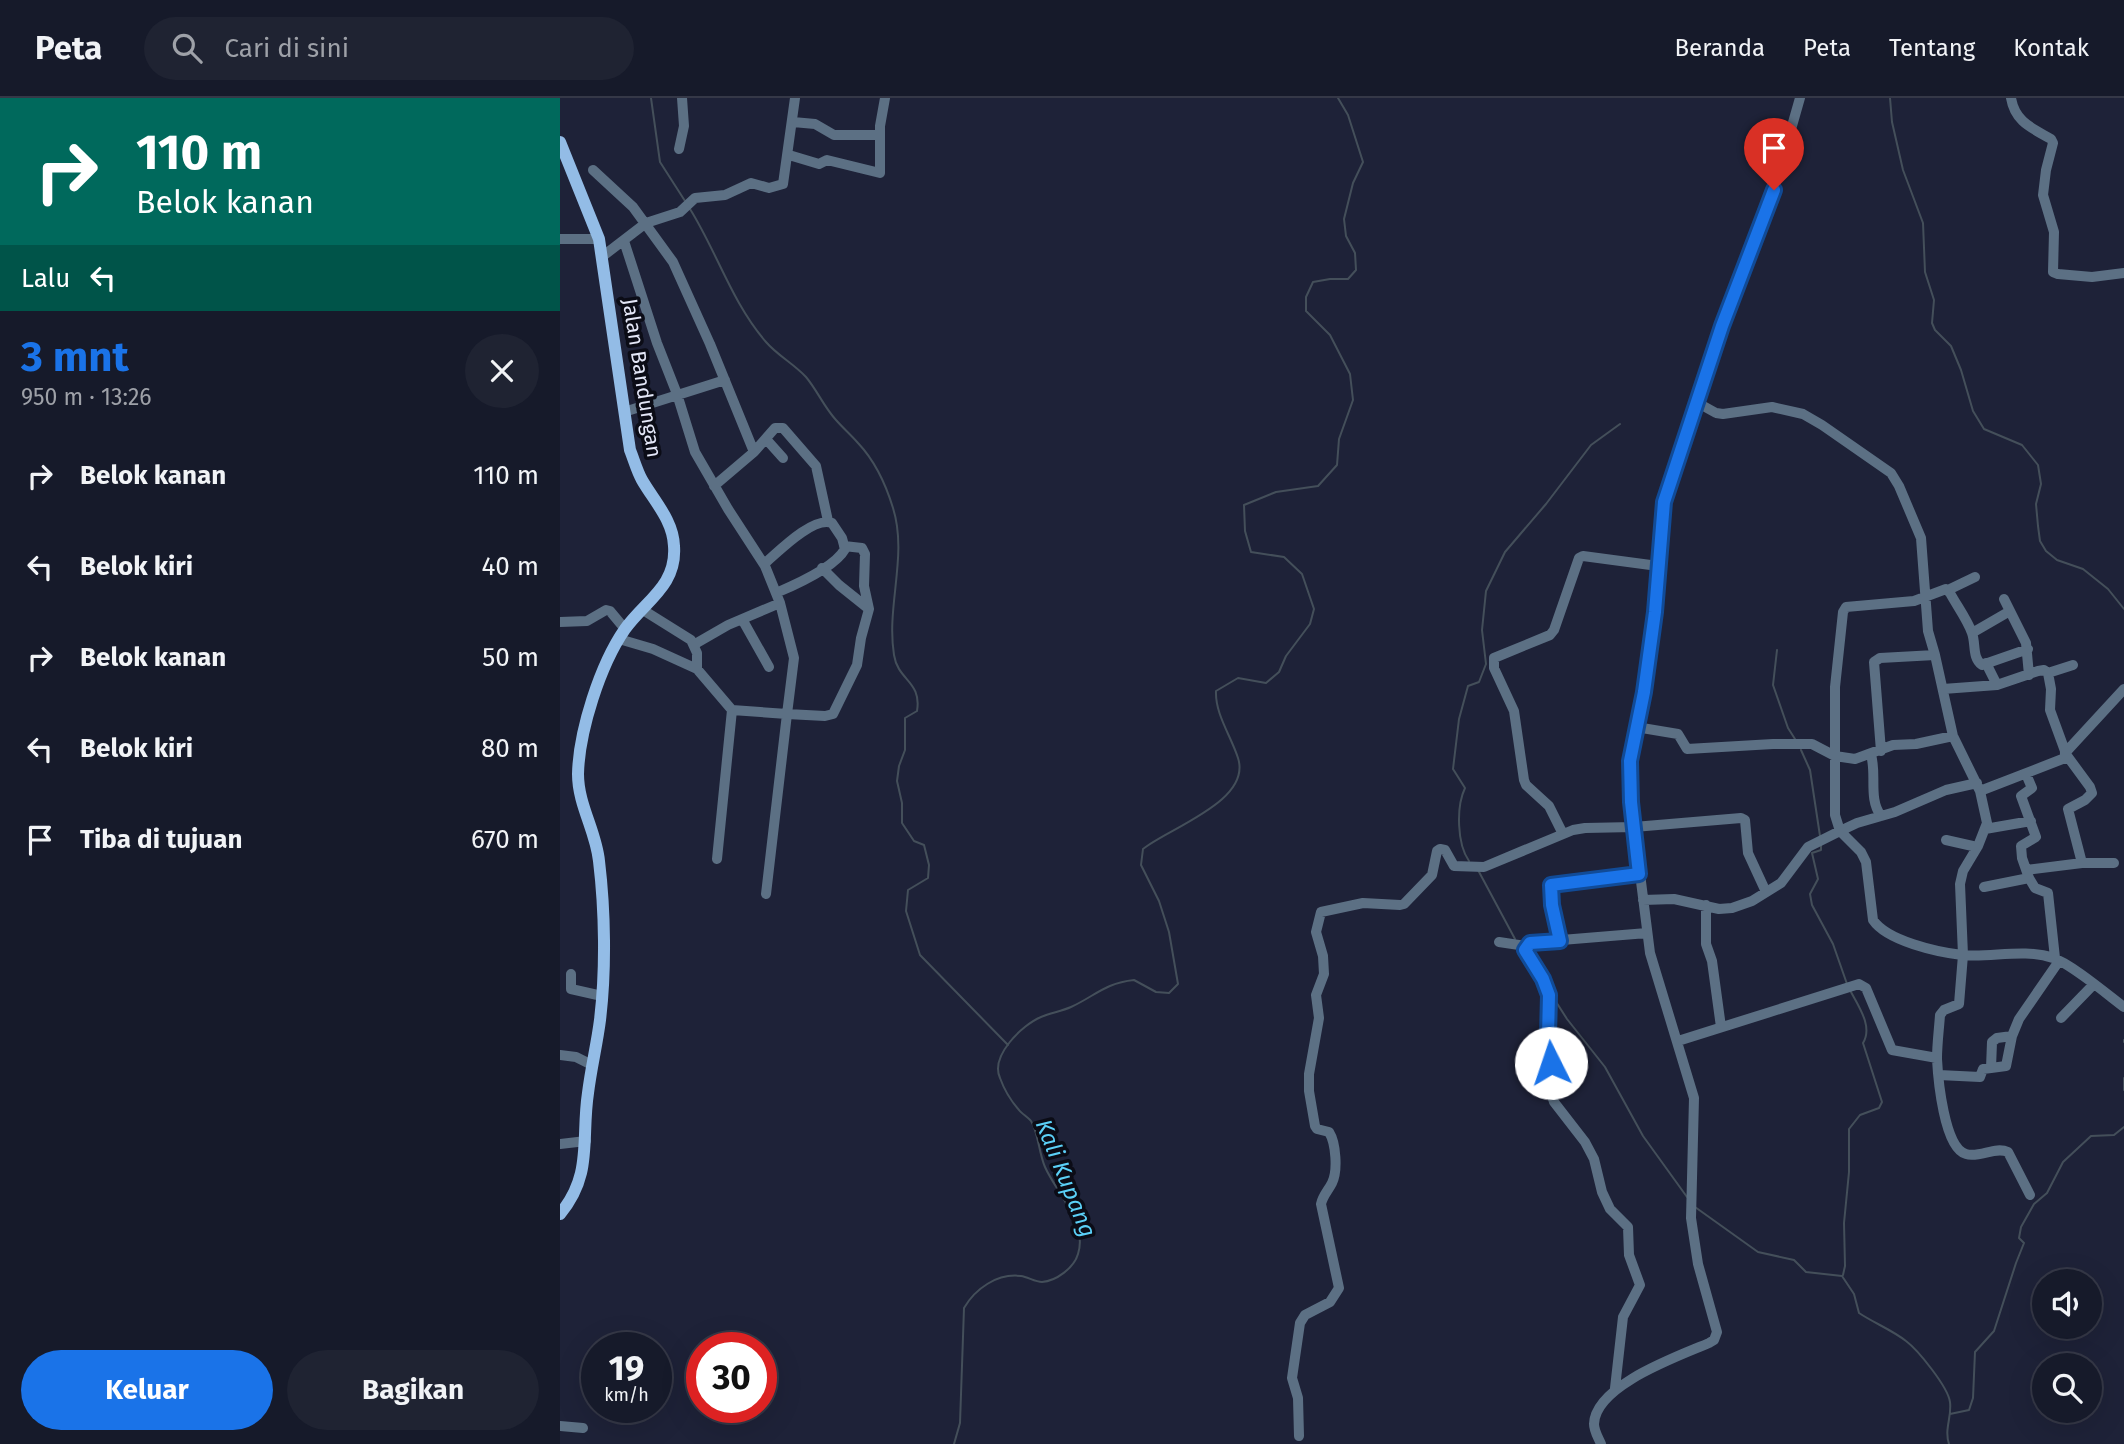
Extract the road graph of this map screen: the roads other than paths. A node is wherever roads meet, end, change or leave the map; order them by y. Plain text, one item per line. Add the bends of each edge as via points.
1 (682, 98) edge
2 (795, 98) edge
3 (886, 98) edge
4 (1800, 98) edge
5 (2011, 98) edge
6 (793, 122) junction
7 (880, 135) junction
8 (560, 142) edge
9 (679, 149) dead end
10 (789, 155) junction
11 (593, 170) dead end
12 (646, 223) junction
13 (560, 239) edge
14 (599, 239) junction
15 (624, 241) junction
16 (603, 256) junction
17 (2124, 274) edge
18 (724, 380) junction
19 (677, 394) junction
20 (1698, 403) junction
21 (624, 412) junction
22 (766, 439) junction
23 (754, 452) junction
24 (783, 458) dead end
25 (714, 486) junction
26 (828, 521) junction
27 (844, 546) junction
28 (764, 564) junction
29 (1658, 566) junction
30 (822, 568) junction
31 (1975, 577) dead end
32 (1948, 590) junction
33 (778, 598) junction
34 (1924, 598) junction
35 (2004, 599) dead end
36 (869, 609) junction
37 (643, 610) junction
38 (2010, 611) junction
39 (742, 619) junction
40 (560, 622) edge
41 (1972, 633) junction
42 (622, 634) junction
43 (695, 644) junction
44 (2028, 649) junction
45 (1935, 655) junction
46 (1986, 663) junction
47 (2073, 665) dead end
48 (769, 667) dead end
49 (696, 669) junction
50 (2048, 673) junction
51 (2029, 675) junction
52 (1997, 685) junction
53 (2124, 689) edge
54 (1943, 690) junction
55 (732, 710) junction
56 (787, 714) junction
57 (1636, 727) junction
58 (1953, 736) junction
59 (1876, 753) junction
60 (2065, 753) junction
61 (1835, 756) junction
62 (2026, 774) junction
63 (1978, 787) junction
64 (1881, 816) junction
65 (2031, 821) junction
66 (1634, 827) junction
67 (1985, 828) junction
68 (1840, 831) junction
69 (1563, 834) junction
70 (1946, 840) dead end
71 (1977, 847) junction
72 (717, 859) dead end
73 (2082, 863) junction
74 (2114, 863) dead end
75 (1639, 874) junction
76 (2028, 874) junction
77 (1984, 887) dead end
78 (1766, 892) junction
79 (766, 894) dead end
80 (1643, 900) junction
81 (1706, 905) junction
82 (1647, 933) junction
83 (1560, 941) junction
84 (1499, 942) dead end
85 (1522, 946) junction
86 (1963, 955) junction
87 (2057, 959) junction
88 (571, 974) dead end
89 (2094, 984) junction
90 (602, 996) junction
91 (2124, 1007) edge
92 (2061, 1018) dead end
93 (1721, 1027) junction
94 (2012, 1036) junction
95 (1678, 1041) junction
96 (560, 1055) edge
97 (1937, 1058) junction
98 (593, 1065) junction
99 (1991, 1068) junction
100 (1939, 1075) junction
101 (586, 1142) junction
102 (560, 1144) edge
103 (2029, 1195) dead end
104 (560, 1214) edge
105 (1615, 1388) junction
106 (560, 1426) edge
107 (583, 1428) dead end
108 (1299, 1436) dead end
109 (1601, 1444) edge

1 - 9 street via 684,126
2 - 6 street
3 - 7 street
4 - 20 street via 1774,190
5 - 17 street via 2016,116 2053,143 2043,195 2053,232 2053,272 2092,277
6 - 7 street via 816,124 834,135
6 - 10 street
7 - 10 street via 880,173
8 - 14 main road, Jalan Bandungan
10 - 12 street via 785,181 778,187 751,183 730,194 695,198 680,212
11 - 12 street
12 - 15 street
12 - 18 street via 673,261
13 - 14 street
14 - 16 main road, Jalan Bandungan
15 - 16 street
15 - 19 street
16 - 21 main road, Jalan Bandungan
18 - 19 street
18 - 23 street
19 - 21 street
19 - 25 street via 695,452
20 - 29 street via 1664,502
20 - 34 street via 1716,413 1772,407 1803,414 1891,473 1923,545
21 - 37 main road, Jalan Bandungan via 636,468 666,518 674,545 670,573
22 - 23 street
22 - 24 street
22 - 26 street via 777,427 783,428 813,461
23 - 25 street
25 - 28 street
26 - 27 street via 837,528
26 - 28 street via 816,524
27 - 30 street via 843,553
27 - 36 street via 862,548 865,554
28 - 33 street
29 - 57 street
29 - 69 street via 1579,558 1550,635 1494,658 1494,668 1514,711 1524,780 1549,806
30 - 33 street
30 - 36 street
31 - 32 street
32 - 34 street
32 - 41 street
33 - 39 street
33 - 56 street via 794,658
34 - 45 street
34 - 61 street via 1844,609 1835,687
35 - 38 street
36 - 56 street via 857,665 833,714
37 - 42 main road, Jalan Bandungan
37 - 43 street
38 - 41 street
38 - 44 street
39 - 43 street
39 - 48 street
40 - 42 street via 587,621 607,610
41 - 46 street via 1975,659 1978,664
42 - 49 street
42 - 90 main road, Jalan Bandungan via 594,696 578,775 599,860
43 - 49 street
44 - 46 street
44 - 51 street
45 - 54 street
45 - 59 street via 1874,662
46 - 52 street
47 - 50 street
49 - 55 street
50 - 51 street
50 - 60 street via 2050,709
51 - 52 street
52 - 54 street
53 - 60 street
54 - 58 street
55 - 56 street
55 - 72 street
56 - 79 street
57 - 61 street via 1678,734 1687,749 1812,744
57 - 66 street via 1630,761
58 - 59 street
58 - 63 street
59 - 61 street
59 - 64 street via 1874,799
60 - 62 street via 2061,761
60 - 73 street via 2092,793 2068,809
61 - 68 street via 1835,815
62 - 63 street
62 - 65 street via 2032,788 2021,796
63 - 64 street via 1951,788
63 - 67 street via 1985,807
64 - 68 street
65 - 67 street
65 - 76 street via 2036,837 2021,846
66 - 69 street via 1585,828
66 - 75 street
66 - 78 street via 1744,818 1748,853
67 - 71 street
68 - 78 street via 1808,847 1781,883
68 - 86 street via 1864,857 1875,923 1912,943
69 - 108 street via 1484,867 1454,866 1440,849 1432,875 1404,904 1363,903 1320,915 1317,932 1324,974 1316,995 1319,1018 1309,1091 1315,1126 1329,1132 1332,1139 1333,1181 1321,1204 1339,1288 1330,1302 1305,1315 1300,1323 1292,1378 1298,1398
70 - 71 street
71 - 86 street via 1960,884
73 - 74 street
73 - 76 street
75 - 80 street
75 - 83 street via 1551,885
76 - 77 street via 2005,885
76 - 87 street via 2032,886 2048,892
78 - 81 street via 1732,908
80 - 81 street
80 - 82 street
81 - 93 street via 1706,944
82 - 83 street
82 - 95 street
83 - 85 street
84 - 85 street
85 - 105 street via 1549,995 1551,1093 1561,1114 1591,1152 1610,1209 1628,1227 1629,1255 1640,1281 1623,1317
86 - 87 street
86 - 97 street via 1959,1003 1941,1012
87 - 89 street
87 - 94 street
88 - 90 street via 571,989
89 - 91 street
89 - 92 street
90 - 98 main road, Jalan Bandungan
93 - 95 street
93 - 97 street via 1859,984 1866,988 1892,1050
94 - 99 street via 2006,1066
94 - 99 street via 1992,1042
95 - 105 street via 1695,1098 1692,1218 1698,1264 1717,1336
96 - 98 street
97 - 100 street
98 - 101 main road, Jalan Bandungan
99 - 100 street via 1983,1069 1980,1077
100 - 103 street via 1947,1126 1959,1150 1965,1154 2008,1152
101 - 102 street
101 - 104 main road, Jalan Bandungan via 581,1179
105 - 109 street via 1595,1418
106 - 107 street

